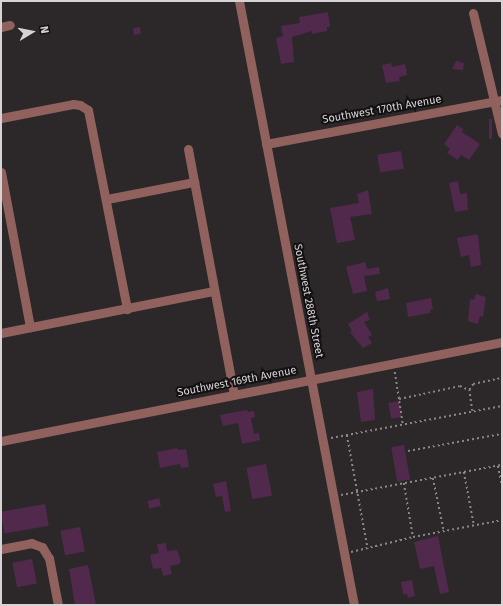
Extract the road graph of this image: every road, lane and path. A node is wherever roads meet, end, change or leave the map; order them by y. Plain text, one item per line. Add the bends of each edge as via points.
1 (239, 1) edge
2 (473, 13) dead end
3 (10, 25) dead end
4 (1, 27) edge
5 (499, 101) edge
6 (1, 118) edge
7 (502, 134) edge
8 (266, 144) junction
9 (188, 149) dead end
10 (1, 172) edge
11 (194, 182) junction
12 (107, 199) junction
13 (214, 291) junction
14 (127, 308) junction
15 (30, 327) junction
16 (1, 333) edge
17 (502, 342) edge
18 (393, 363) junction
19 (502, 378) edge
20 (311, 379) junction
21 (469, 390) junction
22 (234, 395) junction
23 (399, 399) junction
24 (502, 406) edge
25 (472, 411) junction
26 (403, 424) junction
27 (502, 434) edge
28 (347, 435) junction
29 (322, 440) junction
30 (1, 441) edge
31 (408, 451) dead end
32 (502, 465) edge
33 (498, 466) junction
34 (464, 472) junction
35 (433, 478) junction
36 (404, 483) junction
37 (502, 485) edge
38 (357, 492) junction
39 (333, 496) junction
40 (502, 520) edge
41 (474, 526) junction
42 (444, 531) junction
43 (413, 537) junction
44 (368, 548) junction
45 (1, 549) edge
46 (344, 554) junction
47 (58, 605) edge
48 (354, 605) edge

1 - 8 street, Southwest 288th Street
2 - 5 street via 483,60
3 - 4 street
5 - 7 street
5 - 8 street, Southwest 170th Avenue
6 - 12 street via 71,104 85,107 92,120
8 - 20 street, Southwest 288th Street
9 - 11 street
10 - 15 street
11 - 12 street
11 - 13 street
12 - 14 street
13 - 14 street
13 - 22 street
14 - 15 street
15 - 16 street
17 - 18 street, Southwest 169th Avenue
18 - 20 street, Southwest 169th Avenue
18 - 23 path
19 - 21 path via 473,384
20 - 22 street, Southwest 169th Avenue
20 - 29 street, Southwest 288th Street
21 - 23 path via 460,386
21 - 25 path
22 - 30 street, Southwest 169th Avenue
23 - 26 path
24 - 25 path
25 - 26 path
26 - 28 path
27 - 31 path
28 - 29 path
28 - 38 path
29 - 39 street, Southwest 288th Street
32 - 33 path
33 - 34 path
33 - 37 path
34 - 35 path
34 - 41 path
35 - 36 path
35 - 42 path
36 - 38 path
36 - 43 path
38 - 39 path
38 - 44 path
39 - 46 street, Southwest 288th Street
40 - 41 path
41 - 42 path
42 - 43 path
43 - 44 path
44 - 46 path
45 - 47 street via 31,544 42,547 49,558
46 - 48 street, Southwest 288th Street

